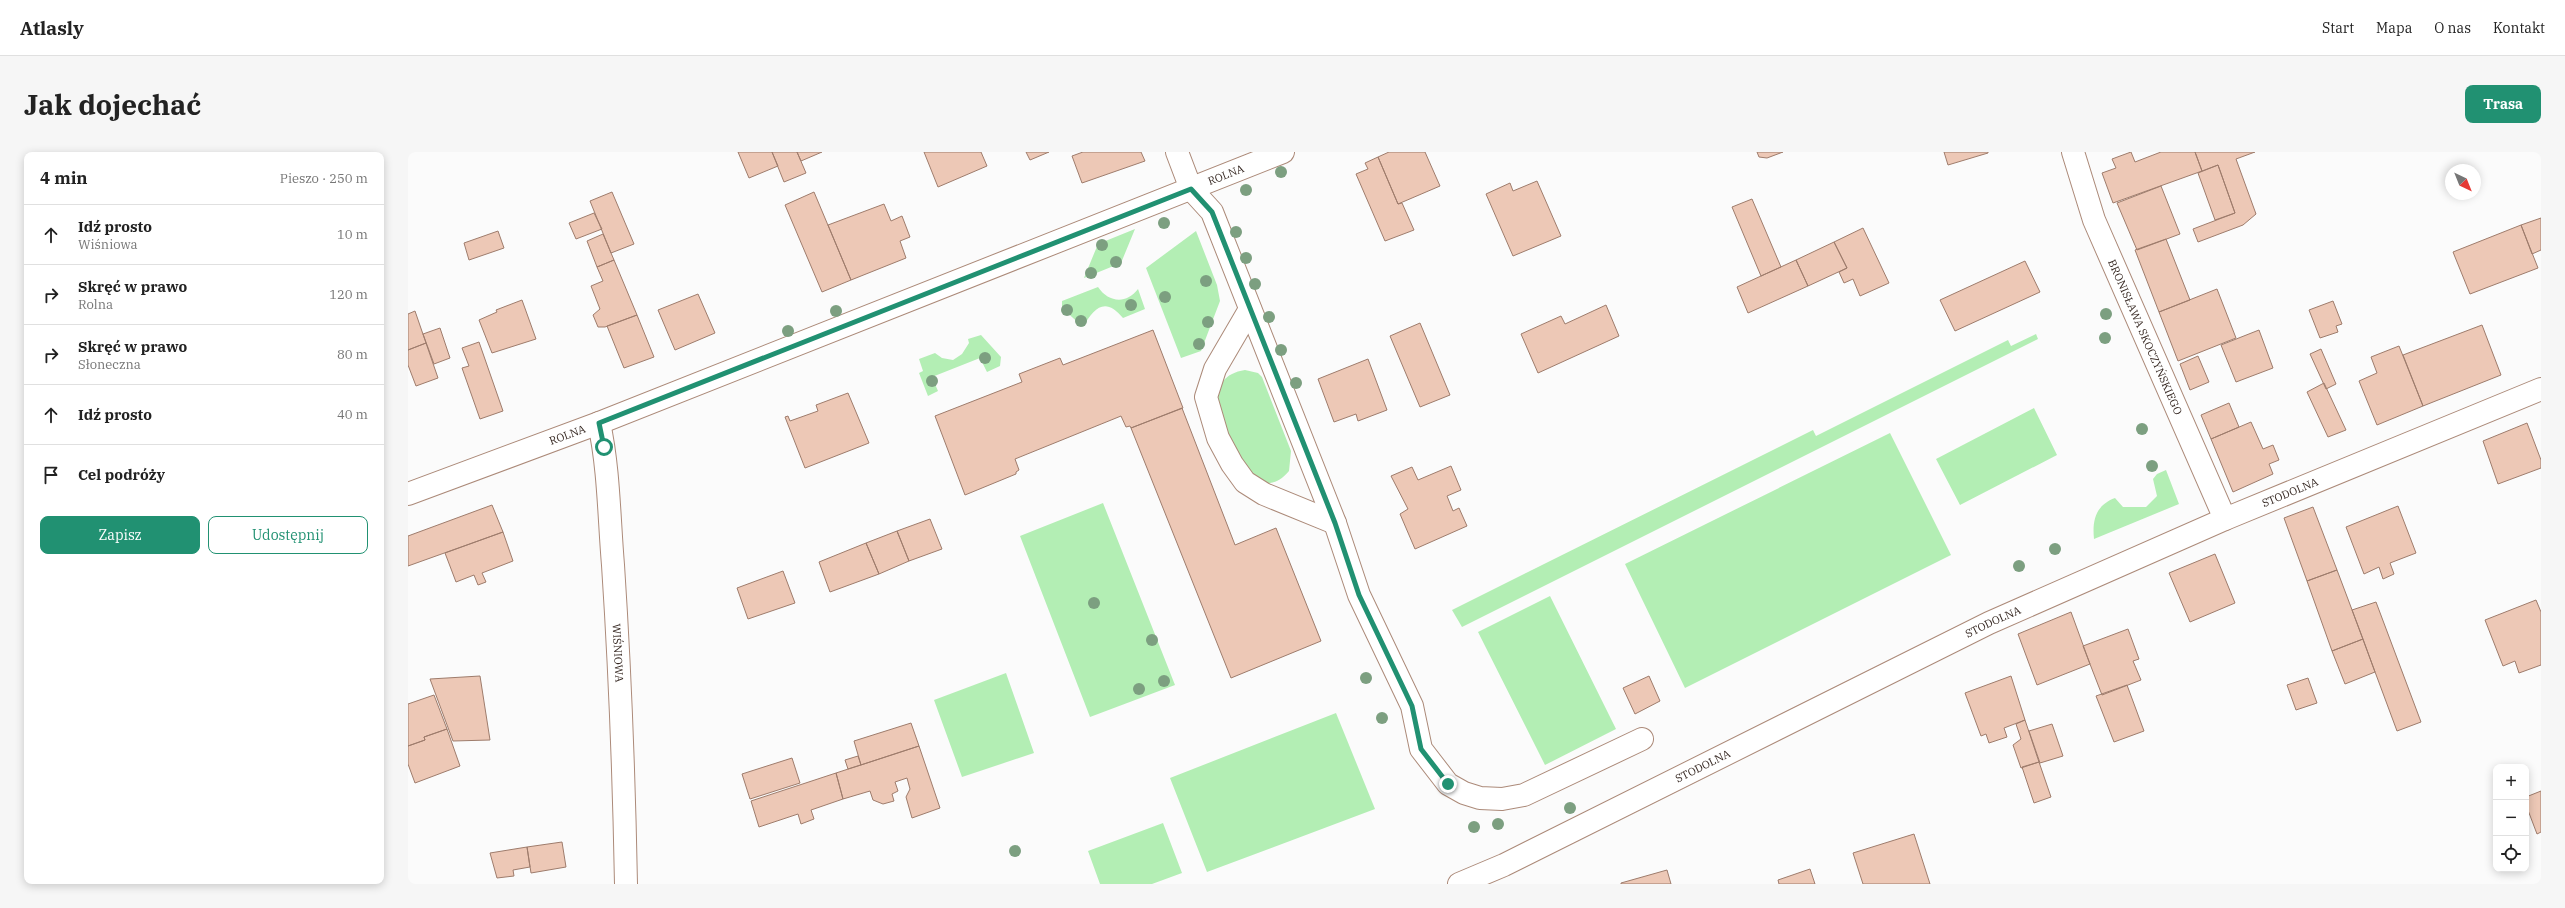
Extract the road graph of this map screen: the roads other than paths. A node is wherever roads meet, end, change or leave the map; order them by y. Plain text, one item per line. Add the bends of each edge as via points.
1 (1177, 152) edge
2 (1283, 152) edge
3 (2073, 152) edge
4 (1191, 189) junction
5 (1250, 309) junction
6 (2541, 389) edge
7 (599, 423) junction
8 (408, 494) edge
9 (2225, 519) junction
10 (1335, 523) junction
11 (1642, 739) dead end
12 (626, 884) edge
13 (1459, 884) edge

1 - 4 street
2 - 4 street, ROLNA
3 - 9 street, BRONISŁAWA SKOCZYŃSKIEGO via 2094,220
4 - 5 street via 1212,212
4 - 7 street, ROLNA
5 - 10 street
5 - 10 street via 1215,369 1206,397 1218,438 1245,482 1264,494
6 - 9 street, STODOLNA
7 - 8 street, ROLNA
7 - 12 street, WIŚNIOWA via 604,447 614,590 623,744
9 - 13 street, STODOLNA via 1989,623 1504,865
10 - 11 street via 1359,595 1412,706 1421,749 1448,784 1480,798 1502,799 1524,795

